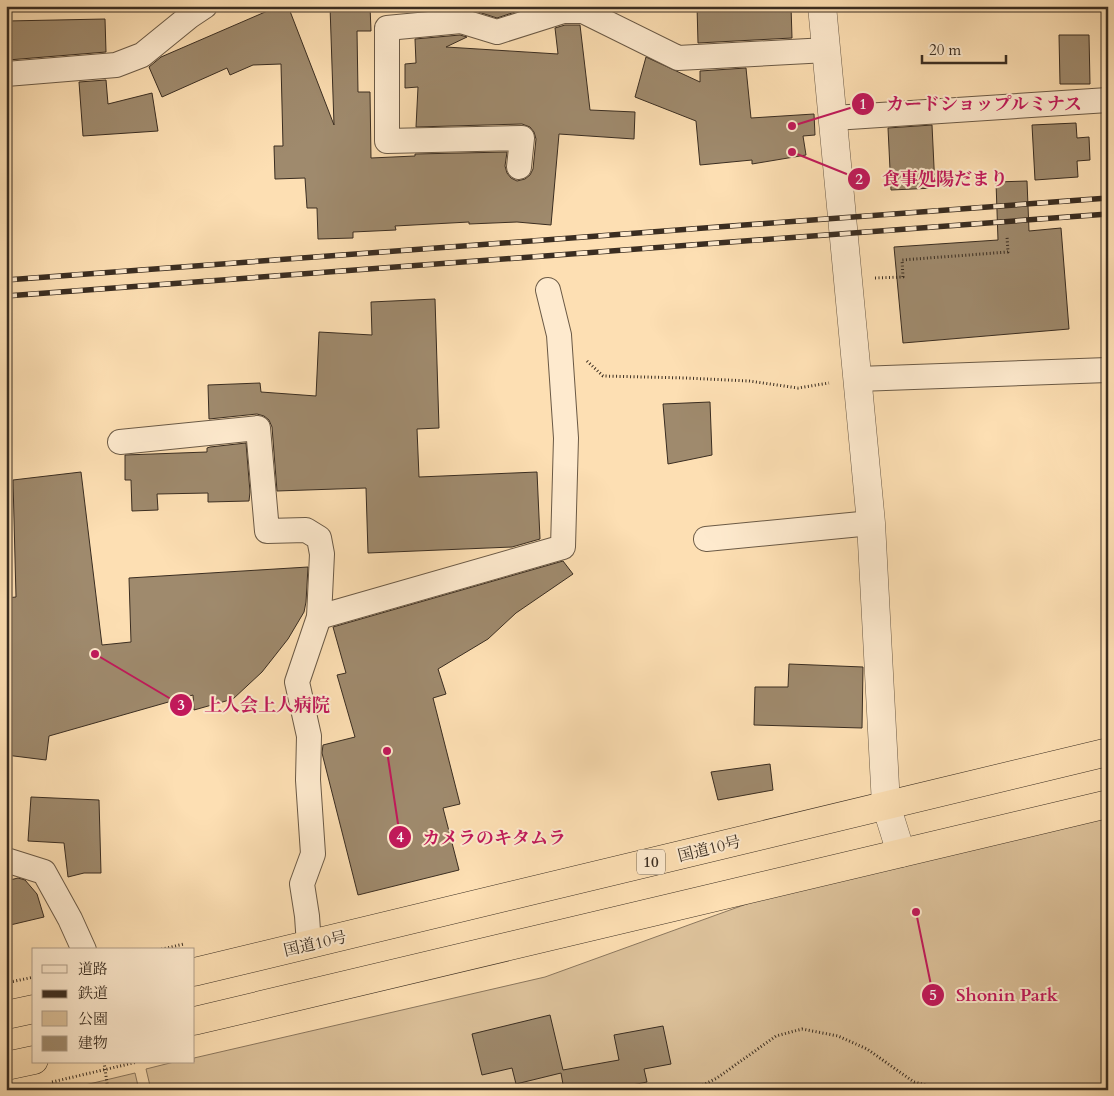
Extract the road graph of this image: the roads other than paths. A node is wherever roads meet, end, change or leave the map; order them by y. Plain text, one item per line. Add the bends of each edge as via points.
1 (204, 6) edge
2 (822, 6) edge
3 (459, 14) edge
4 (828, 50) junction
5 (6, 74) edge
6 (1108, 100) edge
7 (834, 118) junction
8 (519, 166) dead end
9 (548, 290) dead end
10 (1108, 370) edge
11 (858, 379) junction
12 (120, 442) dead end
13 (871, 522) junction
14 (706, 539) dead end
15 (319, 617) junction
16 (1108, 752) edge
17 (1108, 804) edge
18 (886, 805) junction
19 (901, 853) junction
20 (6, 860) edge
21 (309, 944) junction
22 (83, 948) edge
23 (195, 972) edge
24 (32, 1009) edge
25 (6, 1015) edge
26 (195, 1022) edge
27 (32, 1060) edge
28 (6, 1066) edge

1 - 5 street via 142,55 124,62
2 - 4 street
3 - 4 street via 497,32 563,11 583,11 678,58
3 - 8 street via 387,28 387,141 522,138
4 - 7 street
6 - 7 street
7 - 11 street
9 - 15 street via 560,335 566,438 563,547
10 - 11 street
11 - 13 street
12 - 15 street via 258,428 267,531 306,530 318,538 322,554
13 - 14 street
13 - 18 street
15 - 21 street via 297,682 309,736 313,854 302,884
16 - 18 highway, 国道10号 / 10
17 - 19 highway
18 - 19 street
18 - 21 highway, 国道10号 / 10
19 - 26 highway
20 - 22 street via 44,872
21 - 23 highway, 国道10号 / 10
24 - 25 highway
27 - 28 highway

